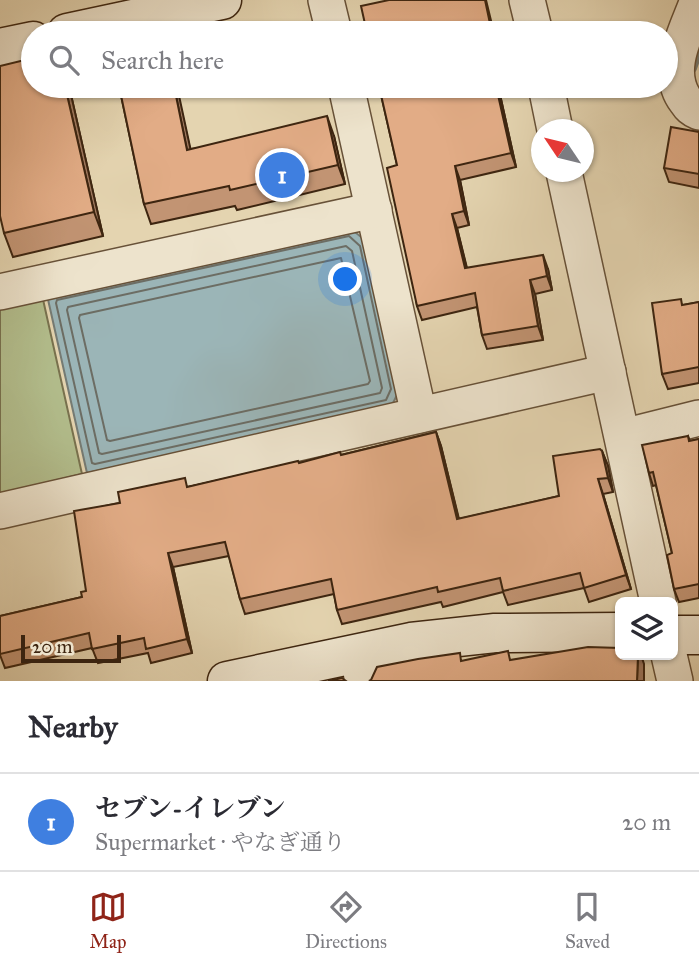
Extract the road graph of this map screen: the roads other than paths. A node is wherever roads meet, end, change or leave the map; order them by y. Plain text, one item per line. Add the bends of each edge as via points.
1 (222, 0) edge
2 (326, 0) edge
3 (527, 0) edge
4 (698, 0) edge
5 (123, 21) edge
6 (331, 21) edge
7 (532, 21) edge
8 (21, 44) edge
9 (0, 48) edge
10 (678, 57) edge
11 (678, 85) edge
12 (349, 98) edge
13 (548, 98) edge
14 (699, 112) edge
15 (553, 119) edge
16 (566, 182) edge
17 (374, 210) junction
18 (0, 292) edge
19 (608, 372) junction
20 (419, 415) junction
21 (699, 418) edge
22 (623, 437) junction
23 (0, 510) edge
24 (657, 597) edge
25 (615, 632) edge
26 (678, 635) edge
27 (699, 635) edge
28 (670, 660) edge
29 (360, 667) edge
30 (227, 681) edge
31 (675, 681) edge

1 - 5 street
2 - 6 street
3 - 7 street
4 - 10 street
8 - 9 street
11 - 14 street via 692,109
12 - 17 street
13 - 15 street
16 - 19 street
17 - 18 street
17 - 20 street
19 - 20 street
19 - 22 street
20 - 23 street
21 - 22 street
22 - 24 street
25 - 29 street via 495,633 411,642
26 - 27 street
28 - 31 street
29 - 30 street

